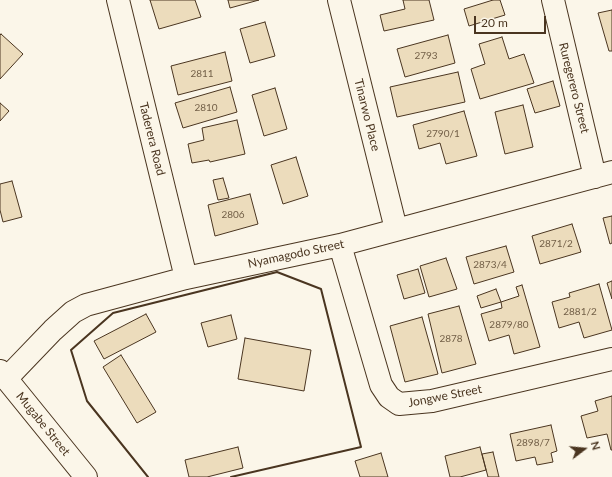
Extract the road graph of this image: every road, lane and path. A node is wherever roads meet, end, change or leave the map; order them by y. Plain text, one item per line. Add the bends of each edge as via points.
1 (118, 0) edge
2 (339, 0) edge
3 (553, 0) edge
4 (604, 174) edge
5 (396, 229) junction
6 (340, 245) junction
7 (186, 278) junction
8 (612, 359) edge
9 (3, 375) edge
10 (86, 477) edge

1 - 7 street, Taderera Road
2 - 5 street, Tinarwo Place
3 - 4 street, Ruregerero Street
4 - 5 street, Nyamagodo Street
5 - 6 street, Nyamagodo Street
6 - 7 street, Nyamagodo Street
6 - 8 street, Jongwe Street via 381,385 389,397 399,404 432,401
7 - 9 street, Nyamagodo Street via 86,305 73,312
9 - 10 street, Mugabe Street

